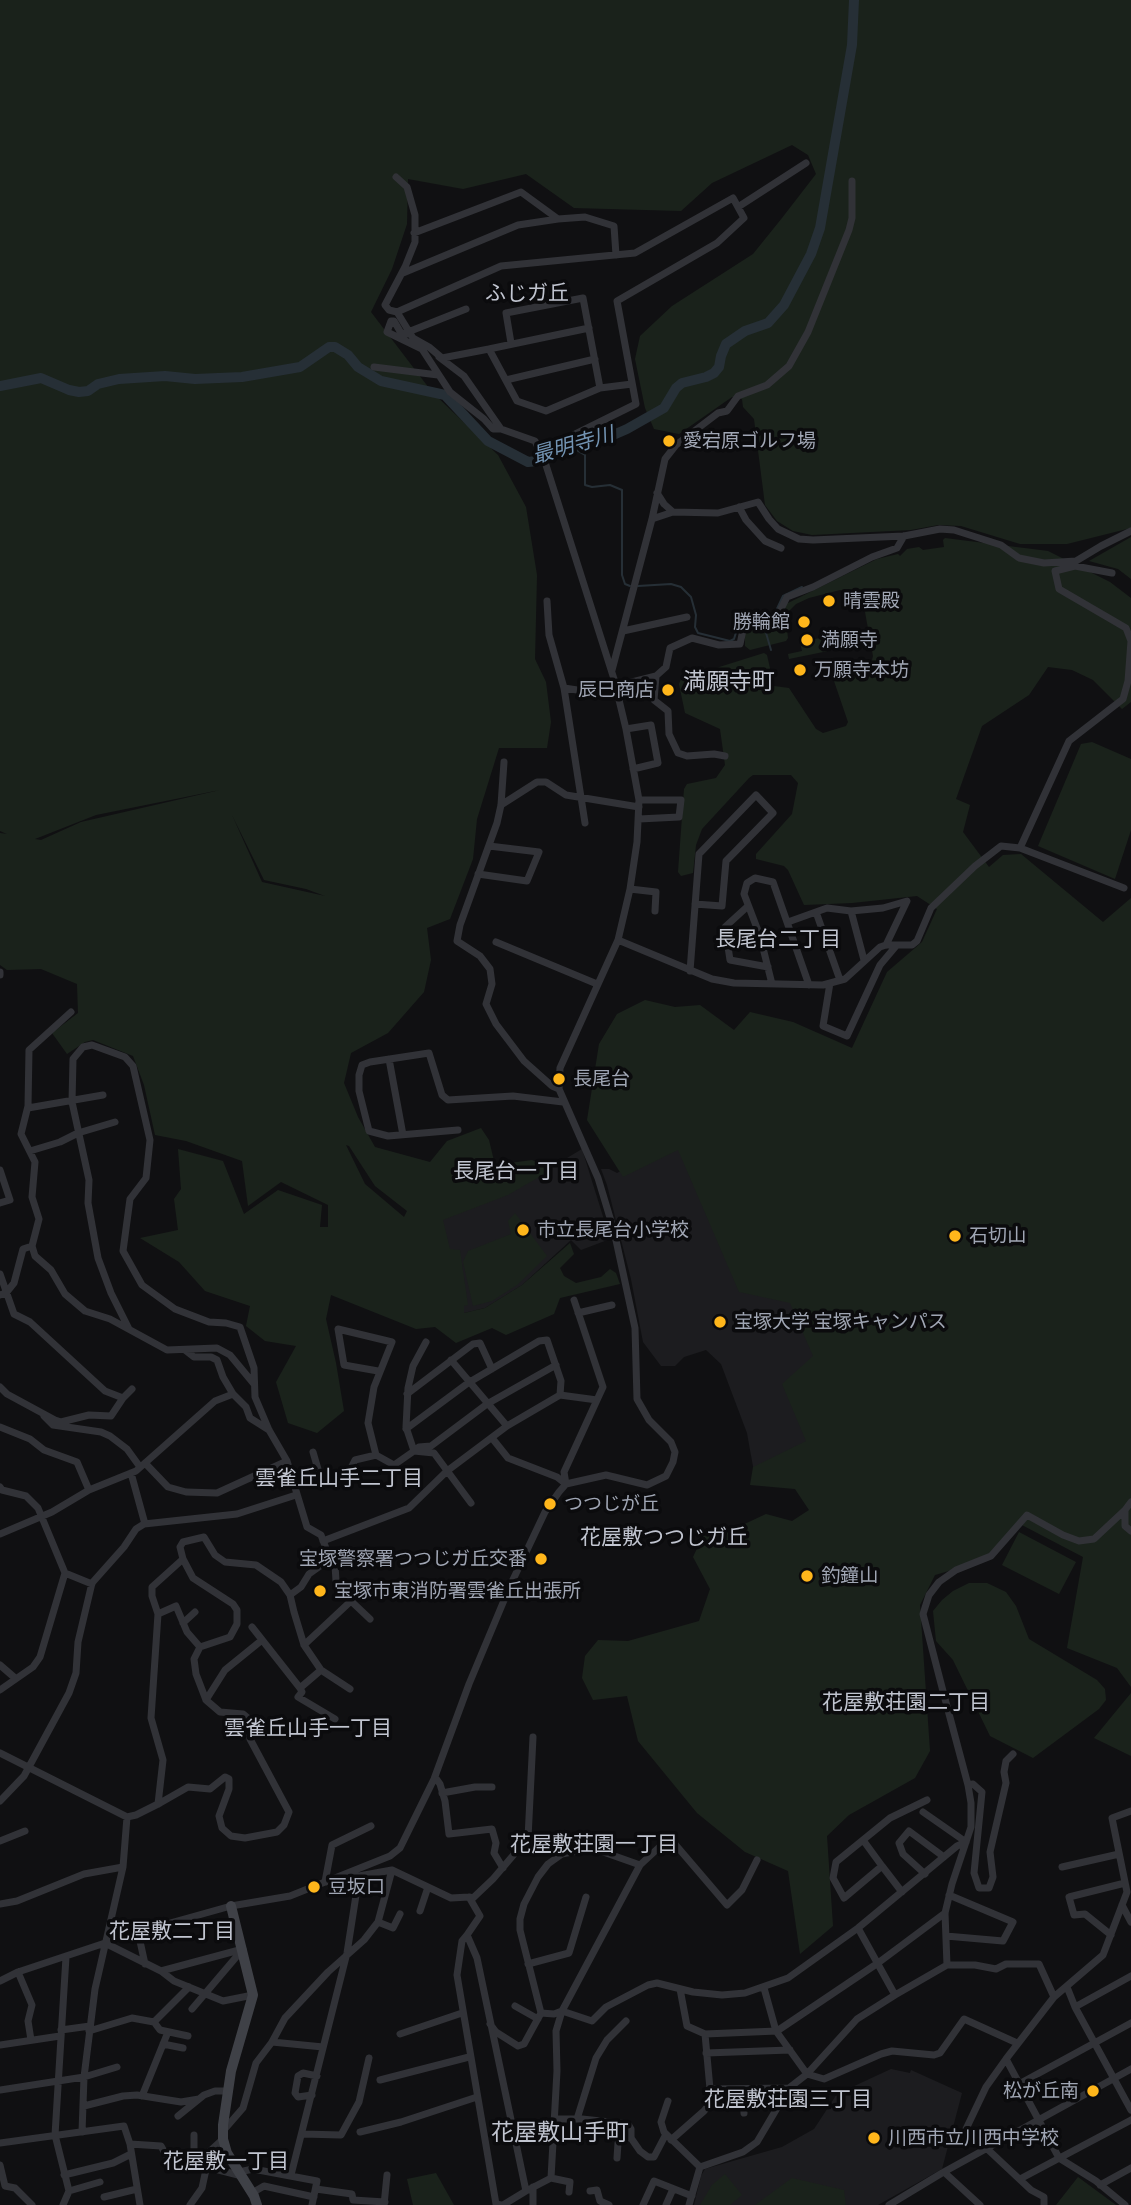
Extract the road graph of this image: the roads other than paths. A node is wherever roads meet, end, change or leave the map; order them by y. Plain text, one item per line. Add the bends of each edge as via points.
1 (806, 163) dead end
2 (396, 177) dead end
3 (852, 181) dead end
4 (738, 207) junction
5 (558, 219) junction
6 (414, 233) junction
7 (616, 255) junction
8 (402, 273) junction
9 (466, 309) dead end
10 (397, 312) junction
11 (589, 328) junction
12 (408, 333) junction
13 (510, 343) junction
14 (489, 349) junction
15 (439, 357) junction
16 (595, 359) junction
17 (374, 367) dead end
18 (438, 375) junction
19 (506, 380) junction
20 (632, 384) junction
21 (600, 388) junction
22 (501, 429) junction
23 (539, 452) junction
24 (657, 493) junction
25 (739, 507) junction
26 (673, 512) junction
27 (652, 519) junction
28 (1131, 531) edge
29 (904, 536) junction
30 (781, 548) dead end
31 (1112, 573) dead end
32 (547, 601) dead end
33 (687, 617) dead end
34 (623, 631) junction
35 (656, 676) junction
36 (614, 678) junction
37 (564, 688) junction
38 (626, 729) junction
39 (725, 756) dead end
40 (504, 762) dead end
41 (634, 769) junction
42 (582, 798) junction
43 (639, 803) junction
44 (501, 804) junction
45 (639, 819) junction
46 (585, 823) dead end
47 (489, 846) junction
48 (1020, 848) junction
49 (478, 874) junction
50 (1124, 888) dead end
51 (630, 889) junction
52 (695, 904) junction
53 (748, 906) junction
54 (655, 911) dead end
55 (851, 911) junction
56 (816, 912) junction
57 (788, 922) junction
58 (618, 940) junction
59 (496, 942) dead end
60 (886, 945) junction
61 (897, 946) junction
62 (864, 961) junction
63 (768, 967) junction
64 (690, 971) junction
65 (840, 980) junction
66 (830, 983) junction
67 (597, 984) junction
68 (772, 984) junction
69 (808, 985) junction
70 (71, 1012) dead end
71 (389, 1059) junction
72 (559, 1090) junction
73 (103, 1095) dead end
74 (72, 1102) junction
75 (563, 1102) junction
76 (28, 1108) junction
77 (115, 1122) dead end
78 (458, 1130) dead end
79 (78, 1133) junction
80 (403, 1135) junction
81 (30, 1151) junction
82 (0, 1170) edge
83 (0, 1203) edge
84 (32, 1245) junction
85 (0, 1274) edge
86 (3, 1294) edge
87 (574, 1300) dead end
88 (612, 1305) dead end
89 (578, 1313) junction
90 (129, 1329) junction
91 (426, 1342) dead end
92 (185, 1350) junction
93 (451, 1360) junction
94 (556, 1366) junction
95 (492, 1369) junction
96 (378, 1371) junction
97 (468, 1383) junction
98 (254, 1384) junction
99 (0, 1387) edge
100 (132, 1389) dead end
101 (233, 1394) junction
102 (407, 1394) junction
103 (560, 1395) junction
104 (123, 1398) junction
105 (597, 1400) junction
106 (487, 1404) junction
107 (42, 1413) junction
108 (507, 1426) junction
109 (0, 1427) edge
110 (406, 1429) junction
111 (269, 1430) junction
112 (492, 1438) junction
113 (414, 1451) junction
114 (313, 1452) dead end
115 (376, 1455) junction
116 (287, 1461) junction
117 (143, 1465) junction
118 (447, 1471) junction
119 (131, 1473) junction
120 (566, 1484) junction
121 (0, 1487) edge
122 (89, 1490) junction
123 (296, 1495) junction
124 (471, 1503) dead end
125 (1131, 1503) edge
126 (1125, 1510) junction
127 (43, 1515) junction
128 (145, 1524) junction
129 (1131, 1531) edge
130 (0, 1534) edge
131 (323, 1541) junction
132 (183, 1559) junction
133 (330, 1559) junction
134 (65, 1573) junction
135 (92, 1584) junction
136 (290, 1595) junction
137 (351, 1601) junction
138 (195, 1612) dead end
139 (158, 1614) junction
140 (370, 1619) dead end
141 (183, 1623) junction
142 (252, 1627) dead end
143 (262, 1640) junction
144 (304, 1645) junction
145 (200, 1647) junction
146 (0, 1665) edge
147 (321, 1670) junction
148 (15, 1678) junction
149 (300, 1688) junction
150 (349, 1689) dead end
151 (0, 1690) edge
152 (206, 1700) junction
153 (335, 1720) dead end
154 (533, 1737) dead end
155 (0, 1753) edge
156 (1013, 1754) dead end
157 (29, 1767) junction
158 (435, 1777) junction
159 (968, 1786) junction
160 (492, 1787) dead end
161 (442, 1794) junction
162 (927, 1800) dead end
163 (0, 1801) edge
164 (158, 1804) junction
165 (1131, 1811) edge
166 (923, 1812) dead end
167 (127, 1817) junction
168 (371, 1826) dead end
169 (25, 1831) dead end
170 (863, 1840) junction
171 (0, 1841) edge
172 (966, 1842) junction
173 (1119, 1854) junction
174 (944, 1857) junction
175 (757, 1860) dead end
176 (1131, 1863) edge
177 (640, 1865) junction
178 (882, 1866) junction
179 (123, 1867) junction
180 (1062, 1867) dead end
181 (503, 1868) junction
182 (1122, 1868) junction
183 (392, 1870) junction
184 (345, 1874) junction
185 (925, 1874) junction
186 (359, 1876) junction
187 (325, 1882) junction
188 (1125, 1883) junction
189 (428, 1887) junction
190 (902, 1892) junction
191 (949, 1895) junction
192 (469, 1897) junction
193 (586, 1897) dead end
194 (0, 1904) edge
195 (1122, 1905) junction
196 (231, 1906) junction
197 (420, 1911) dead end
198 (945, 1913) junction
199 (400, 1914) dead end
200 (1131, 1921) edge
201 (378, 1922) junction
202 (858, 1928) junction
203 (138, 1932) junction
204 (467, 1935) junction
205 (1111, 1935) junction
206 (946, 1936) junction
207 (107, 1944) junction
208 (243, 1949) junction
209 (347, 1954) junction
210 (66, 1957) junction
211 (878, 1963) junction
212 (145, 1964) junction
213 (528, 1964) junction
214 (947, 1965) junction
215 (161, 1971) junction
216 (18, 1972) junction
217 (1131, 1976) edge
218 (0, 1981) edge
219 (189, 1987) junction
220 (1067, 1987) junction
221 (764, 1988) junction
222 (680, 1989) junction
223 (205, 1994) junction
224 (253, 1995) junction
225 (895, 1995) junction
226 (1054, 1997) junction
227 (515, 2006) dead end
228 (1075, 2007) junction
229 (192, 2009) dead end
230 (562, 2011) junction
231 (462, 2013) junction
232 (539, 2016) junction
233 (626, 2021) dead end
234 (154, 2022) junction
235 (1131, 2023) edge
236 (490, 2024) junction
237 (89, 2028) junction
238 (777, 2031) junction
239 (169, 2032) junction
240 (61, 2033) junction
241 (400, 2034) dead end
242 (705, 2034) junction
243 (188, 2036) dead end
244 (30, 2040) junction
245 (272, 2042) junction
246 (1017, 2043) junction
247 (1095, 2043) junction
248 (163, 2044) junction
249 (0, 2045) edge
250 (323, 2047) junction
251 (183, 2048) dead end
252 (790, 2050) junction
253 (706, 2053) junction
254 (469, 2057) junction
255 (369, 2058) dead end
256 (1006, 2059) junction
257 (117, 2067) dead end
258 (1131, 2069) edge
259 (807, 2074) junction
260 (317, 2076) junction
261 (84, 2077) junction
262 (1114, 2078) junction
263 (380, 2080) dead end
264 (58, 2081) junction
265 (1019, 2084) junction
266 (789, 2088) junction
267 (710, 2089) junction
268 (743, 2089) junction
269 (0, 2090) edge
270 (229, 2091) junction
271 (312, 2095) junction
272 (142, 2096) junction
273 (477, 2097) junction
274 (199, 2099) junction
275 (668, 2101) dead end
276 (84, 2106) junction
277 (1131, 2110) edge
278 (744, 2113) dead end
279 (178, 2116) dead end
280 (554, 2119) junction
281 (577, 2119) junction
282 (1038, 2120) junction
283 (1131, 2120) edge
284 (82, 2132) junction
285 (360, 2132) dead end
286 (303, 2134) junction
287 (55, 2135) junction
288 (194, 2135) dead end
289 (223, 2135) junction
290 (631, 2136) junction
291 (668, 2137) junction
292 (0, 2143) edge
293 (130, 2144) junction
294 (987, 2148) junction
295 (131, 2154) junction
296 (194, 2157) junction
297 (617, 2158) dead end
298 (1059, 2158) junction
299 (208, 2164) junction
300 (0, 2165) edge
301 (700, 2166) junction
302 (1131, 2168) edge
303 (944, 2172) junction
304 (240, 2174) junction
305 (64, 2175) junction
306 (291, 2175) junction
307 (387, 2175) dead end
308 (551, 2178) junction
309 (1020, 2179) junction
310 (100, 2182) dead end
311 (1100, 2185) junction
312 (137, 2189) junction
313 (529, 2189) junction
314 (673, 2189) junction
315 (69, 2191) junction
316 (590, 2191) dead end
317 (569, 2192) dead end
318 (252, 2193) junction
319 (692, 2196) junction
320 (103, 2197) dead end
321 (314, 2197) edge
322 (970, 2197) junction
323 (385, 2203) edge
324 (32, 2205) edge
325 (63, 2205) edge
326 (141, 2205) edge
327 (190, 2205) edge
328 (257, 2205) edge
329 (502, 2205) edge
330 (533, 2205) edge
331 (609, 2205) edge
332 (643, 2205) edge
333 (666, 2205) edge
334 (689, 2205) edge
335 (889, 2205) edge
336 (966, 2205) edge
337 (980, 2205) edge
338 (1044, 2205) edge
339 (1125, 2205) edge

1 - 4 street
2 - 6 street via 407,187 415,215
3 - 24 street via 849,230 808,332 789,366 767,385 738,396 727,411 718,413 669,452
4 - 7 street via 733,198 635,253
4 - 20 street via 744,218 716,243 617,301
5 - 6 street via 521,192
5 - 7 street via 585,217 614,226
5 - 8 street via 518,225
6 - 8 street via 415,242
7 - 10 street via 501,266
8 - 10 street via 385,305
9 - 12 street
10 - 12 street
11 - 13 street
11 - 13 street via 583,298 506,313
11 - 16 street
12 - 15 street
12 - 18 street via 401,333 394,321 387,332 422,349
13 - 14 street
14 - 15 street
14 - 19 street
15 - 22 street via 464,376
16 - 19 street
16 - 21 street
17 - 18 street
18 - 22 street via 450,392 493,429
19 - 21 street via 517,401 546,411
20 - 21 street
20 - 23 street via 636,404
22 - 23 street via 535,441
23 - 36 street
24 - 26 street
24 - 27 street
25 - 26 street via 718,513
25 - 29 street via 758,502 778,529 799,539
25 - 30 street via 765,541
26 - 27 street
27 - 34 street
28 - 29 street via 1062,564 1029,562 1001,545 954,530
29 - 35 street via 897,548 787,597 777,617 743,630 740,644 719,645 693,638 672,646 666,667
31 - 48 street via 1075,566 1055,570 1059,589 1126,628 1131,641 1128,681 1123,699 1069,741
32 - 37 street via 549,635
33 - 34 street
34 - 36 street
35 - 36 street
35 - 39 street via 654,700 668,711 669,734 678,753
36 - 37 street via 602,692
36 - 38 street
37 - 42 street
38 - 41 street
38 - 41 street via 650,725 658,763
40 - 44 street
41 - 43 street
42 - 43 street
42 - 44 street via 537,782
42 - 46 street
43 - 45 street
43 - 45 street via 681,800 679,817
44 - 47 street
45 - 51 street
47 - 49 street
47 - 49 street via 539,852 527,881
48 - 50 street
48 - 61 street via 1001,846 975,866 931,908 917,941
49 - 72 street via 457,941 490,969 492,984 486,1004 496,1024 524,1060
51 - 54 street via 656,892
51 - 58 street
52 - 52 street via 699,854 755,795 773,813 726,861 722,906
52 - 64 street
53 - 57 street via 747,883 755,878 774,882
53 - 63 street
53 - 63 street via 725,927 730,960
55 - 56 street via 827,908
55 - 60 street via 907,901
55 - 62 street
56 - 57 street
56 - 65 street
57 - 69 street
58 - 64 street
58 - 67 street
59 - 67 street
60 - 61 street
60 - 62 street
61 - 66 street via 880,965 847,1036 823,1026
62 - 65 street
63 - 68 street
64 - 68 street via 734,983
65 - 66 street
66 - 69 street
67 - 72 street via 560,1068
68 - 69 street
70 - 76 street via 29,1050
71 - 75 street via 429,1053 442,1095 448,1100 513,1096
71 - 80 street
71 - 80 street via 362,1065 359,1091 369,1131
72 - 75 street
73 - 74 street
74 - 76 street
74 - 79 street
74 - 98 street via 74,1059 83,1047 92,1045 125,1057 133,1066 150,1140 148,1172 130,1199 123,1251 142,1285 175,1309 240,1327 254,1368
75 - 120 street via 598,1178 614,1231 635,1328 637,1399 675,1452 666,1476 647,1485 606,1475
76 - 81 street via 20,1134
77 - 79 street
78 - 80 street
79 - 81 street
79 - 90 street via 98,1258
81 - 84 street via 35,1162 33,1197 39,1219
82 - 83 street via 10,1200
84 - 86 street via 23,1249 14,1283
84 - 90 street via 35,1256 51,1270 65,1294 85,1311
85 - 86 street
86 - 104 street via 14,1314 30,1322 99,1387
87 - 89 street
88 - 89 street
89 - 105 street via 603,1387
90 - 92 street via 167,1350
91 - 102 street via 413,1366
92 - 98 street via 217,1348 230,1355
92 - 101 street via 194,1357 218,1360
93 - 95 street via 480,1343
93 - 97 street
93 - 102 street
94 - 95 street via 547,1340
94 - 103 street
94 - 106 street
95 - 97 street
96 - 96 street via 392,1342 338,1329 344,1365
96 - 115 street via 368,1423
97 - 106 street
97 - 110 street
98 - 111 street
99 - 107 street
100 - 104 street
101 - 111 street via 250,1418
101 - 117 street via 215,1401
102 - 110 street
103 - 105 street
103 - 108 street
104 - 107 street via 111,1416 89,1415 61,1422
105 - 120 street via 564,1472
106 - 108 street
106 - 113 street via 431,1446
107 - 117 street via 53,1425 110,1436
108 - 112 street
109 - 122 street via 77,1462
110 - 113 street
111 - 116 street
112 - 118 street
112 - 120 street via 508,1458
113 - 115 street via 394,1465
113 - 118 street via 434,1453
114 - 115 street via 320,1476
116 - 117 street via 217,1493 168,1487
116 - 123 street
117 - 119 street
118 - 124 street
118 - 131 street via 409,1508
119 - 122 street
119 - 128 street
120 - 158 street via 545,1512 510,1586
121 - 127 street via 26,1496
122 - 127 street
123 - 128 street via 237,1514
123 - 131 street via 307,1527
125 - 126 street
126 - 129 street via 1125,1526
126 - 159 street via 1094,1539 1079,1541 1027,1515 990,1556 956,1570 929,1595 923,1614
127 - 130 street
127 - 134 street
128 - 135 street
131 - 133 street
132 - 136 street via 183,1542 205,1537 225,1562 256,1565 281,1582
132 - 139 street via 152,1587
132 - 145 street via 192,1578 237,1611 230,1637
133 - 136 street
133 - 137 street via 336,1581
134 - 135 street
134 - 148 street via 40,1657
135 - 157 street via 76,1673
136 - 144 street
137 - 140 street
137 - 144 street
138 - 141 street
139 - 141 street via 176,1606
139 - 164 street via 151,1718 163,1760
141 - 145 street
142 - 143 street
143 - 149 street
143 - 152 street via 225,1670
144 - 147 street
145 - 152 street via 194,1659
146 - 148 street
147 - 149 street
147 - 150 street
148 - 151 street
149 - 153 street via 298,1697
152 - 164 street via 220,1712 249,1719 250,1739 289,1812 284,1825 277,1832 231,1836 222,1828 219,1816 229,1789 225,1777 210,1789 188,1787
154 - 181 street via 528,1838
155 - 157 street
156 - 159 street via 1004,1772 1006,1783 990,1852 993,1877 989,1888 979,1888 974,1873 982,1793 973,1784
157 - 163 street
157 - 167 street
158 - 161 street
158 - 184 street via 400,1849
159 - 172 street via 971,1827
160 - 161 street
161 - 181 street via 449,1834 492,1829 494,1853
162 - 170 street via 890,1818
164 - 167 street
165 - 173 street via 1112,1818
166 - 172 street
167 - 179 street
168 - 187 street via 332,1845
169 - 171 street
170 - 178 street
170 - 178 street via 836,1862 833,1878 844,1898
172 - 174 street
172 - 191 street
173 - 180 street
173 - 182 street
174 - 185 street
174 - 185 street via 909,1831 899,1843 902,1854
175 - 177 street via 742,1890 727,1905 674,1843 667,1840
176 - 182 street
177 - 213 street via 592,1848 562,1854 548,1864 520,1919
177 - 230 street
178 - 190 street
179 - 194 street via 84,1874
179 - 207 street
181 - 192 street
182 - 188 street
183 - 186 street
183 - 189 street
183 - 201 street
184 - 186 street
184 - 187 street
185 - 190 street
186 - 209 street
187 - 196 street via 290,1896
188 - 195 street
188 - 205 street via 1069,1897 1074,1915 1085,1914
189 - 192 street via 451,1898
189 - 197 street
190 - 202 street
191 - 198 street
191 - 206 street via 1013,1922 1003,1941
192 - 204 street via 480,1916
193 - 213 street via 569,1953
195 - 200 street
195 - 205 street
196 - 203 street
196 - 208 street
198 - 206 street
198 - 211 street
199 - 201 street via 393,1928
201 - 209 street
202 - 211 street
202 - 221 street via 788,1978
203 - 207 street
203 - 212 street
204 - 231 street via 457,1975
204 - 236 street via 477,1958
205 - 220 street via 1103,1955
206 - 214 street
207 - 210 street
207 - 212 street
207 - 237 street
208 - 215 street
208 - 223 street
208 - 224 street
209 - 245 street via 285,2018
209 - 250 street
210 - 216 street
210 - 240 street
211 - 225 street
211 - 238 street
212 - 215 street
213 - 232 street
214 - 225 street
214 - 226 street via 996,1969 1006,1964 1039,1964
215 - 219 street
216 - 218 street
216 - 244 street via 32,2005
217 - 228 street
219 - 223 street
219 - 234 street
220 - 226 street
220 - 228 street
221 - 222 street via 722,1995
221 - 238 street
222 - 230 street via 648,1985 606,2007 592,2021
222 - 242 street via 687,2026
223 - 224 street via 223,2001
223 - 229 street
224 - 270 street
225 - 259 street via 857,2020
226 - 246 street
227 - 232 street
228 - 247 street
230 - 232 street
230 - 280 street via 556,2031
231 - 241 street
231 - 254 street
232 - 236 street via 524,2044 518,2046
233 - 281 street via 596,2058
234 - 237 street via 132,2018
234 - 239 street
235 - 247 street
236 - 313 street
237 - 240 street
237 - 261 street
238 - 242 street
238 - 252 street
239 - 243 street
239 - 248 street
240 - 244 street
240 - 264 street
242 - 253 street
244 - 249 street
245 - 250 street
245 - 289 street via 256,2063 243,2108
246 - 256 street
246 - 259 street via 964,2019 940,2053 892,2051 829,2078
247 - 262 street
247 - 265 street
248 - 251 street
248 - 272 street
250 - 260 street
252 - 253 street
252 - 259 street
253 - 267 street
254 - 263 street
254 - 273 street
255 - 286 street via 359,2102 341,2135
256 - 265 street
256 - 294 street via 966,2129
257 - 261 street
258 - 262 street
259 - 266 street
260 - 271 street
260 - 271 street via 298,2076 295,2093 298,2097
261 - 264 street
261 - 276 street
262 - 277 street
262 - 282 street
264 - 269 street
264 - 287 street
265 - 282 street
266 - 268 street
266 - 301 street via 758,2142 743,2152
267 - 268 street
267 - 291 street via 704,2111
268 - 278 street
270 - 274 street via 215,2091
270 - 289 street
271 - 286 street
272 - 274 street via 181,2102
272 - 276 street
273 - 285 street
273 - 329 street via 496,2204
274 - 279 street
275 - 291 street via 661,2122
276 - 284 street
280 - 281 street
280 - 308 street
281 - 290 street via 628,2124
282 - 294 street
282 - 298 street
283 - 298 street
284 - 287 street
284 - 293 street via 124,2126
286 - 306 street
287 - 292 street
287 - 305 street
288 - 296 street
289 - 299 street via 210,2151
289 - 304 street via 227,2153
290 - 291 street via 648,2157 654,2157
290 - 297 street via 618,2143
291 - 301 street
293 - 295 street
293 - 296 street via 161,2147 166,2155
294 - 303 street
294 - 309 street
295 - 305 street
295 - 312 street
296 - 299 street
298 - 309 street
298 - 311 street
299 - 304 street
299 - 327 street via 202,2188
300 - 324 street via 5,2186 15,2188
301 - 319 street
302 - 311 street
303 - 322 street
303 - 335 street
304 - 306 street via 253,2169
304 - 318 street
305 - 315 street
306 - 321 street via 317,2180
307 - 323 street
308 - 313 street
308 - 317 street via 570,2182
309 - 338 street via 1044,2197
310 - 315 street
311 - 339 street
312 - 320 street
312 - 326 street
313 - 329 street
313 - 330 street
314 - 319 street
314 - 332 street via 654,2181
314 - 333 street
315 - 325 street
316 - 331 street via 597,2190 600,2201
318 - 321 street via 264,2186
318 - 328 street
319 - 334 street
321 - 323 street via 352,2194 353,2200
322 - 336 street
322 - 337 street

